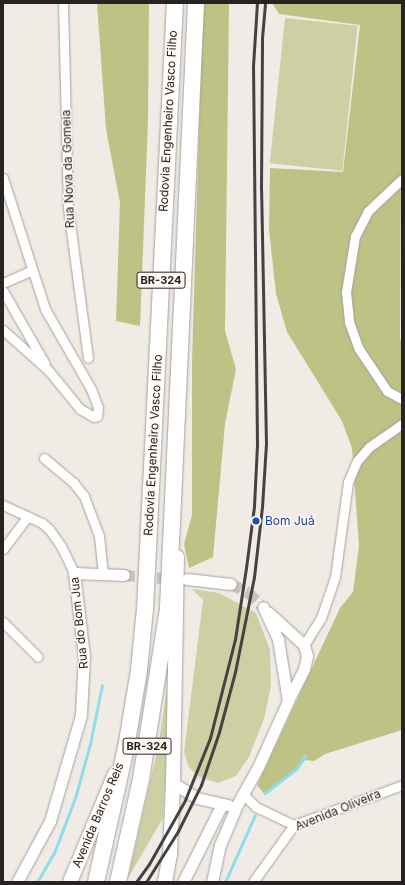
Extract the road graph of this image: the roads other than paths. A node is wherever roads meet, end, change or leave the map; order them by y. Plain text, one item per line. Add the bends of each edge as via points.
1 (63, 3) edge
2 (174, 3) edge
3 (196, 3) edge
4 (3, 178) edge
5 (402, 180) edge
6 (28, 272) dead end
7 (3, 283) edge
8 (3, 291) edge
9 (3, 330) edge
10 (88, 358) dead end
11 (49, 371) junction
12 (402, 399) edge
13 (402, 424) edge
14 (44, 458) dead end
15 (3, 505) edge
16 (174, 505) junction
17 (28, 516) junction
18 (3, 549) edge
19 (74, 573) junction
20 (103, 574) junction
21 (124, 575) tunnel mouth
22 (187, 580) tunnel mouth
23 (231, 584) tunnel mouth
24 (3, 622) edge
25 (304, 645) junction
26 (38, 657) dead end
27 (288, 700) junction
28 (126, 748) junction
29 (173, 783) junction
30 (402, 785) edge
31 (243, 794) junction
32 (222, 804) junction
33 (237, 805) junction
34 (256, 807) junction
35 (294, 825) junction
36 (17, 882) edge
37 (70, 882) edge
38 (96, 882) edge
39 (118, 882) edge
40 (165, 882) edge
41 (183, 882) edge
42 (212, 882) edge
43 (253, 882) edge

1 - 10 street, Rua Nova da Gomeia via 68,208
2 - 28 highway, Rodovia Engenheiro Vasco Filho / BR-324 via 145,609 139,670
3 - 16 highway, Rodovia Engenheiro Vasco Filho / BR-324
4 - 11 street via 45,309 91,389 98,407 97,416 94,417 76,406
5 - 12 street via 368,211 355,236 346,292 349,322 359,349 377,380 387,391
6 - 7 street
8 - 11 street
9 - 11 street
13 - 25 street via 369,447 357,461 348,482 335,577 321,618
14 - 20 street via 84,496 99,536
15 - 17 street, Rua do Bom Jua
16 - 29 main road via 178,604
16 - 39 highway, Rodovia Engenheiro Vasco Filho / BR-324 via 168,608 154,705
17 - 18 street
17 - 19 street, Rua do Bom Jua via 42,523 56,537
19 - 20 street
19 - 36 street, Rua do Bom Jua via 84,656 80,715 50,821
20 - 21 street
22 - 23 street
24 - 26 street
25 - 27 street via 307,656 304,669
25 - 27 street via 264,608 278,639
27 - 31 street
28 - 37 main road, Avenida Barros Reis
28 - 38 highway, Rodovia Engenheiro Vasco Filho / BR-324
29 - 32 street via 197,798
29 - 40 main road via 170,856
30 - 35 street, Avenida Oliveira
31 - 33 street
31 - 34 street
32 - 33 street
32 - 41 street
33 - 34 street
33 - 42 street via 220,846
34 - 35 street
35 - 43 street, Avenida Oliveira

